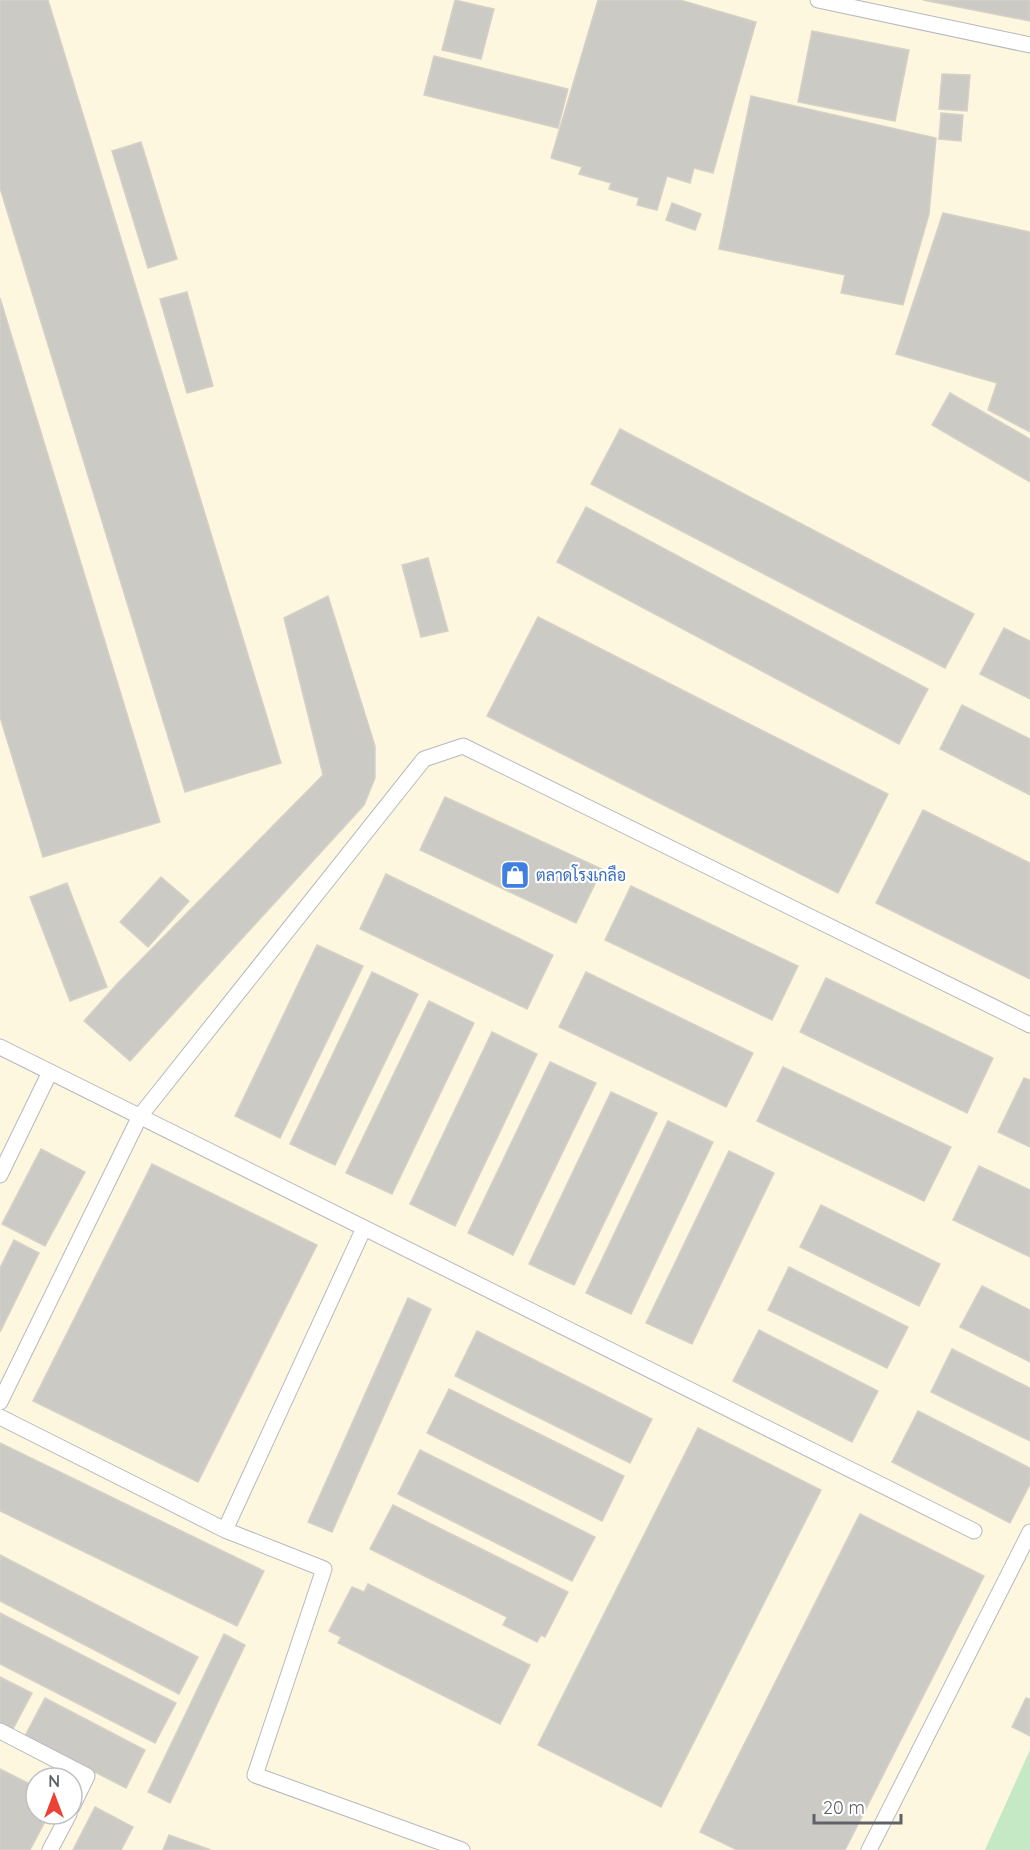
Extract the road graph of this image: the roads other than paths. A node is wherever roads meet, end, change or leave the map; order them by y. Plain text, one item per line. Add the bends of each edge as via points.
1 (818, 0) edge
2 (1030, 45) edge
3 (1030, 1024) edge
4 (0, 1047) edge
5 (50, 1072) junction
6 (140, 1116) junction
7 (0, 1175) edge
8 (364, 1228) junction
9 (0, 1402) edge
10 (0, 1417) edge
11 (225, 1530) junction
12 (974, 1531) dead end
13 (1030, 1532) edge
14 (0, 1731) edge
15 (68, 1766) edge
16 (63, 1826) edge
17 (51, 1850) edge
18 (462, 1850) edge
19 (869, 1850) edge

1 - 2 lane
3 - 6 lane via 463,746 424,759
4 - 5 lane
5 - 6 lane
5 - 7 lane
6 - 8 lane
6 - 9 lane
8 - 11 lane
8 - 12 lane
10 - 11 lane
11 - 18 lane via 324,1569 255,1775
13 - 19 lane
14 - 15 lane
16 - 17 lane

